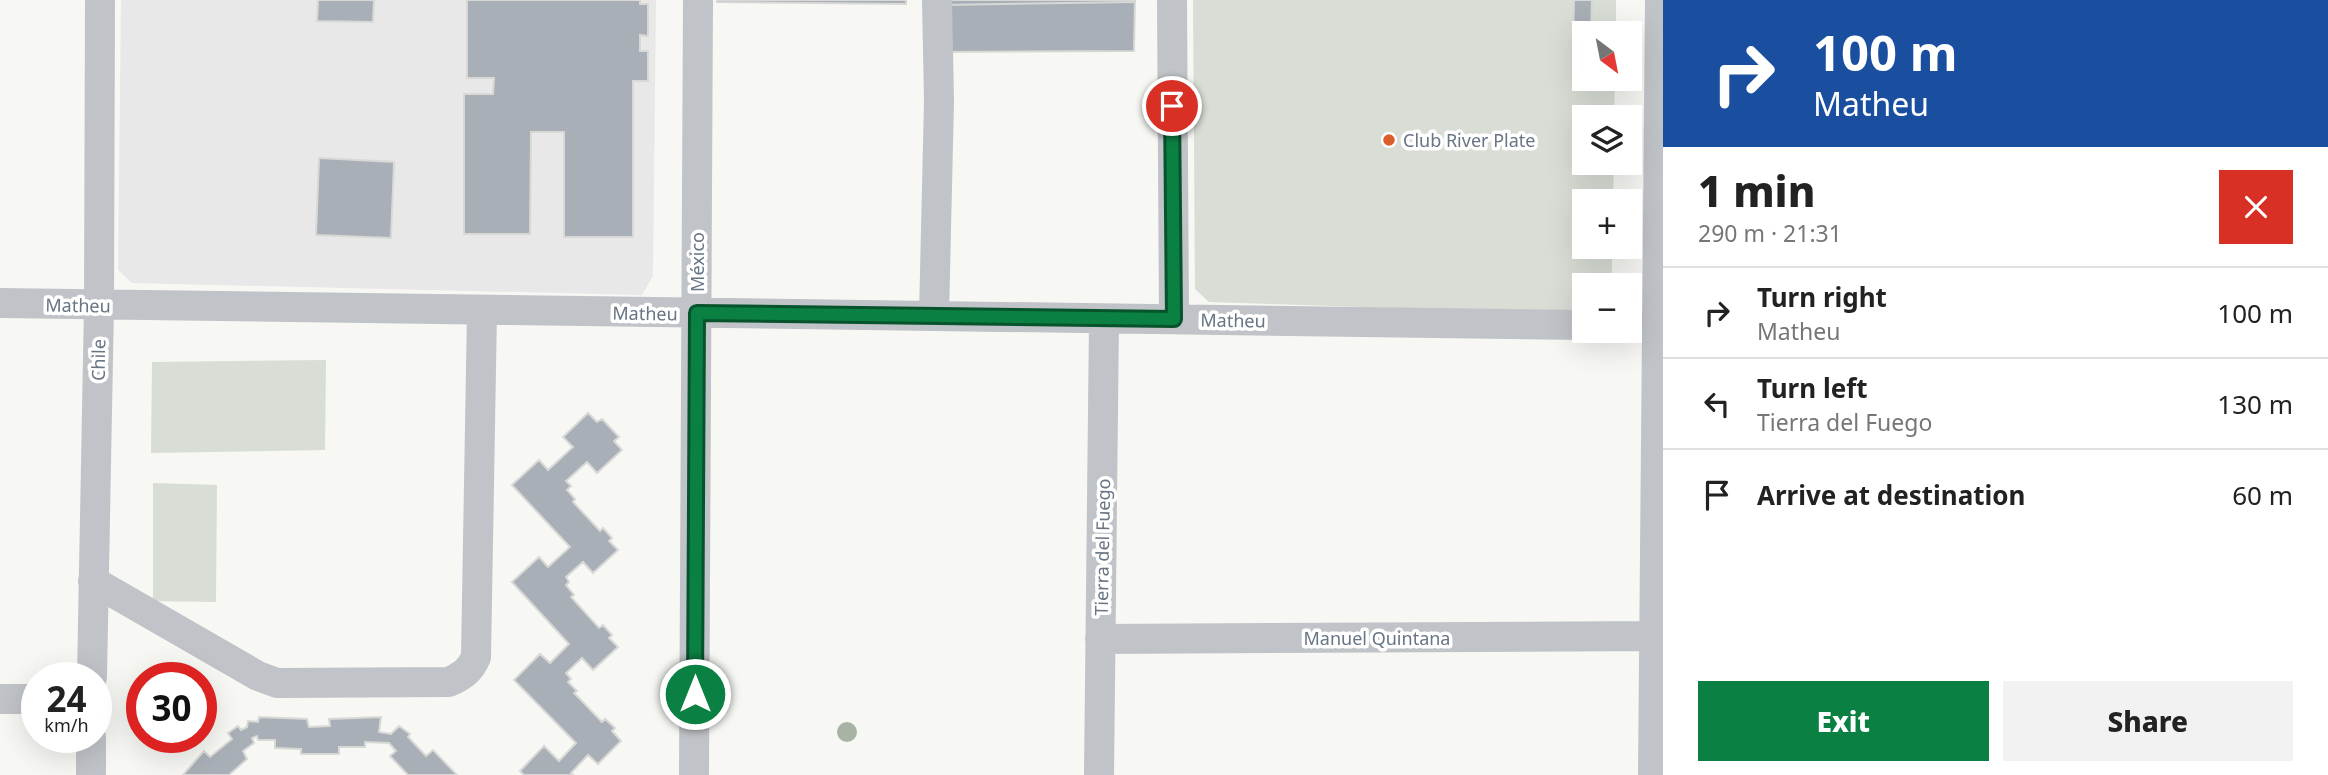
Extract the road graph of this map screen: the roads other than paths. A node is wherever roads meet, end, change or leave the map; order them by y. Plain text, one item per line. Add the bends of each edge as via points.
1 (100, 0) edge
2 (698, 0) edge
3 (937, 0) edge
4 (1172, 0) edge
5 (1660, 0) edge
6 (0, 303) edge
7 (99, 305) junction
8 (482, 311) junction
9 (697, 313) junction
10 (934, 316) junction
11 (1104, 319) junction
12 (1174, 319) junction
13 (1572, 325) edge
14 (1650, 326) edge
15 (93, 581) junction
16 (1654, 636) junction
17 (1100, 639) junction
18 (92, 662) edge
19 (0, 699) edge
20 (21, 699) edge
21 (91, 753) edge
22 (1656, 760) edge
23 (91, 775) edge
24 (694, 775) edge
25 (1099, 775) edge

1 - 7 street, Chile
2 - 9 street, México
3 - 10 street
4 - 12 street
5 - 14 street
6 - 7 street, Matheu
7 - 8 street, Matheu
7 - 15 street, Chile
8 - 9 street, Matheu
8 - 15 street via 476,657 463,676 449,682 277,683
9 - 10 street, Matheu
9 - 24 street, México
10 - 11 street, Matheu
11 - 12 street, Matheu
11 - 17 street, Tierra del Fuego
12 - 13 street, Matheu
14 - 16 street
15 - 18 street, Chile
16 - 17 street, Manuel Quintana
16 - 22 street
17 - 25 street, Tierra del Fuego
19 - 20 street
21 - 23 street

